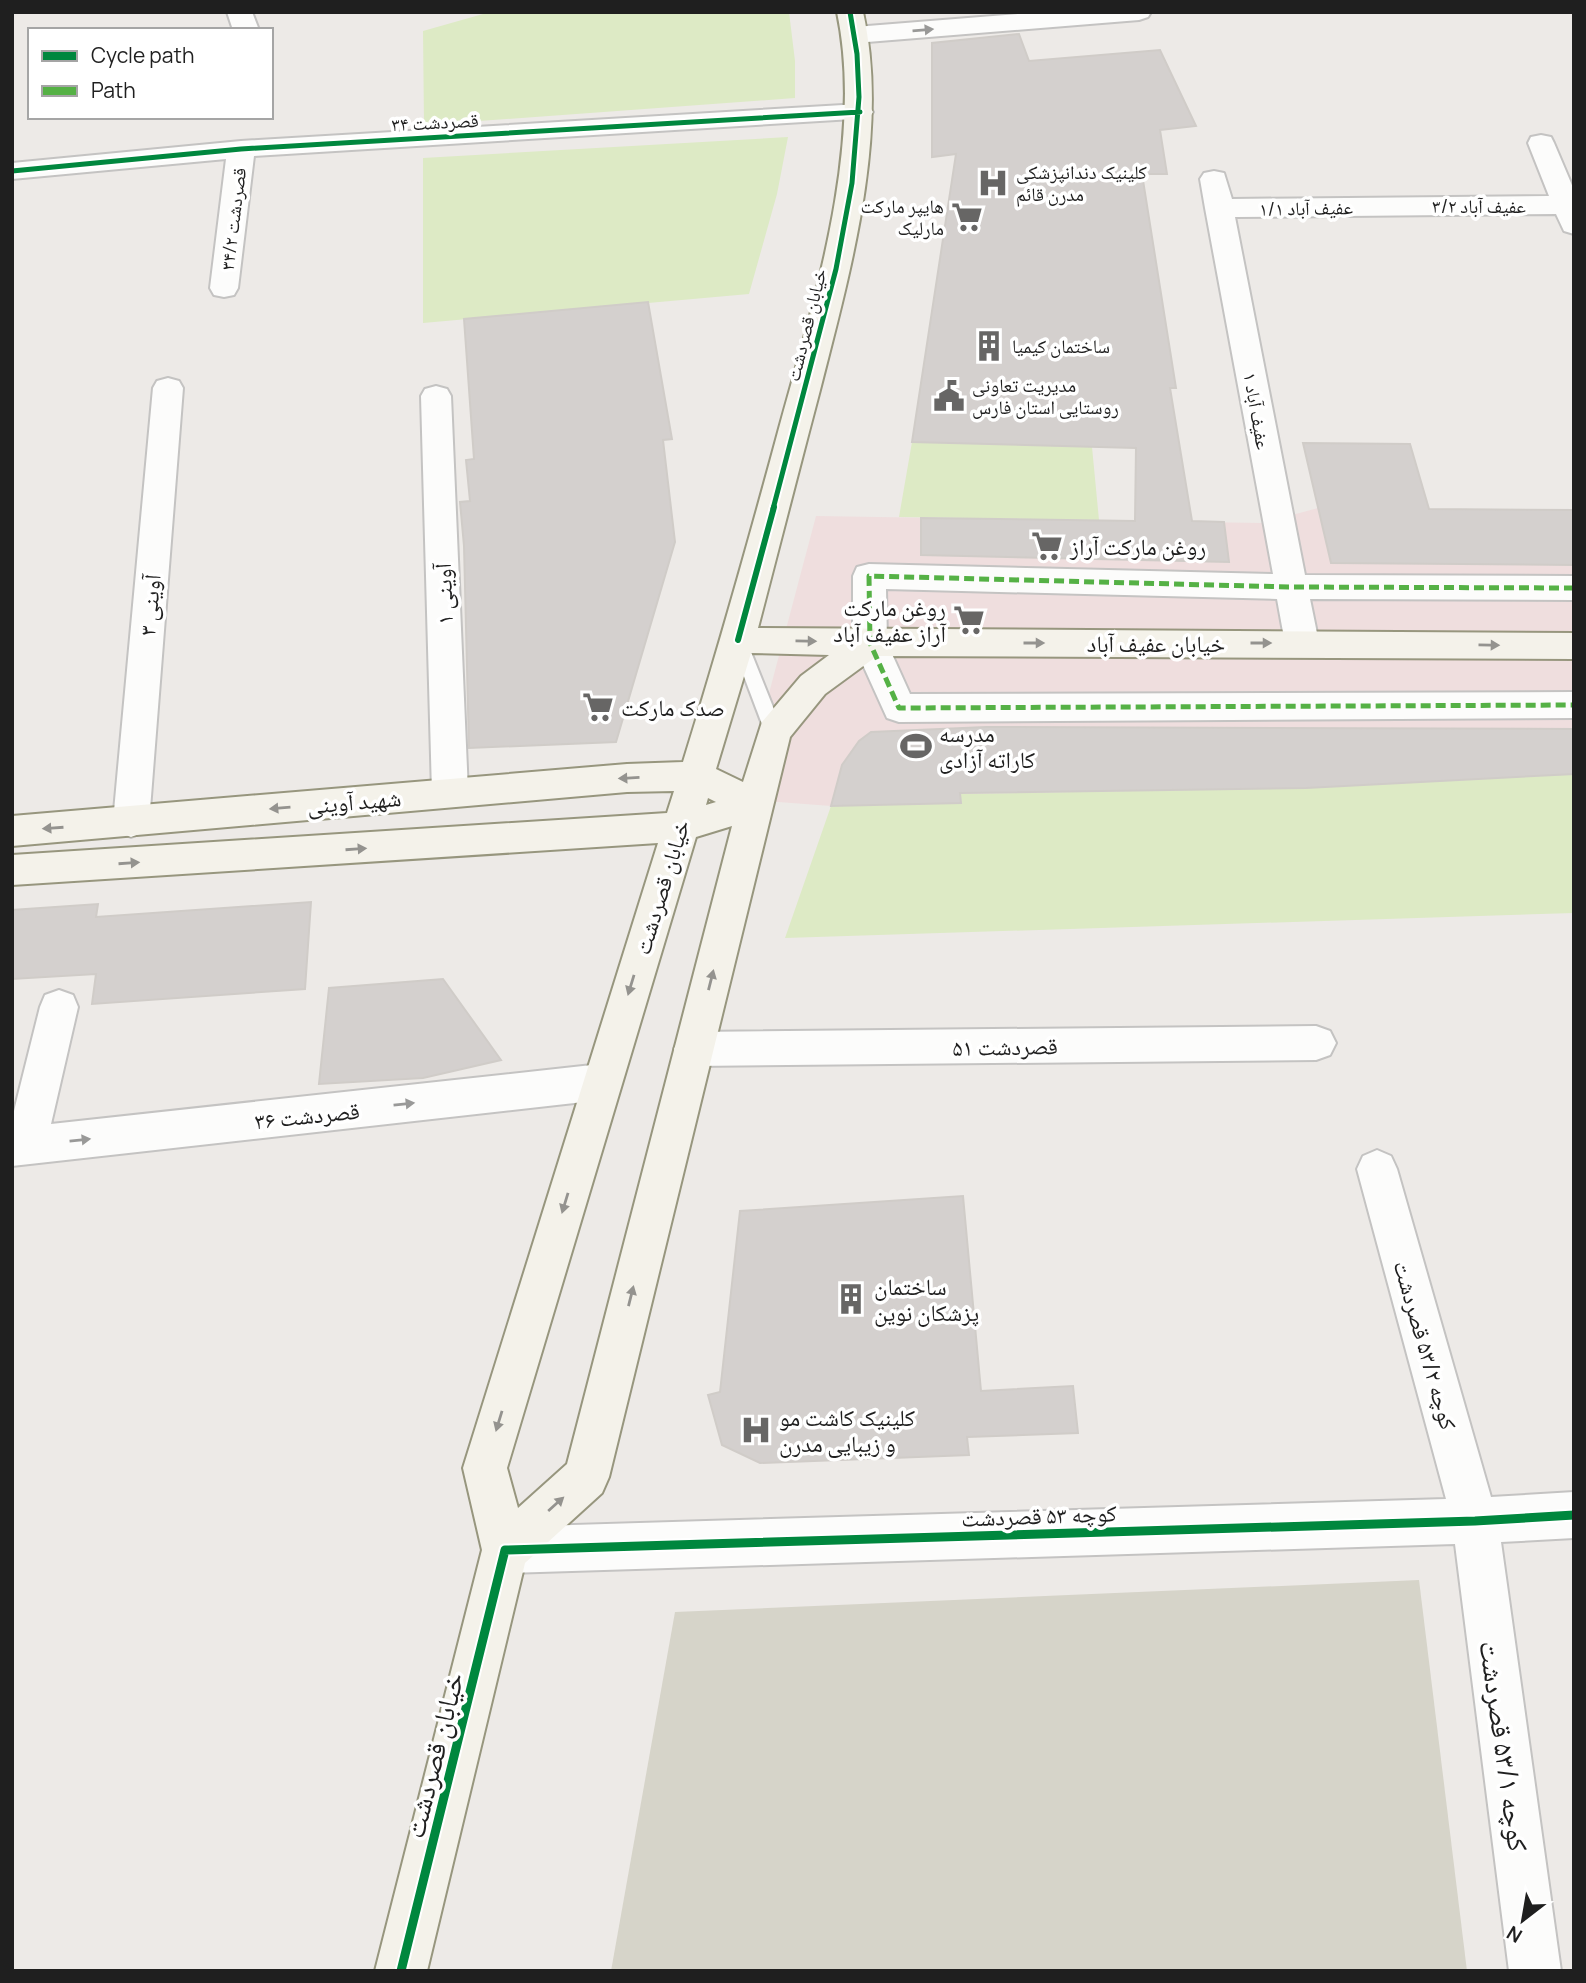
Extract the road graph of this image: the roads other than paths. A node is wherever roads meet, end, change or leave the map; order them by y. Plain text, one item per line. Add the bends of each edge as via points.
1 (1139, 12) edge
2 (853, 23) edge
3 (860, 112) junction
4 (1541, 143) dead end
5 (241, 149) junction
6 (12, 171) edge
7 (1564, 174) edge
8 (1217, 194) joint
9 (1392, 207) joint
10 (1570, 215) edge
11 (224, 288) dead end
12 (168, 388) dead end
13 (436, 396) dead end
14 (1289, 587) junction
15 (1574, 588) edge
16 (738, 640) junction
17 (870, 643) junction
18 (1302, 643) junction
19 (1574, 646) edge
20 (1574, 705) edge
21 (774, 732) junction
22 (697, 776) junction
23 (450, 792) junction
24 (756, 805) junction
25 (131, 822) junction
26 (679, 827) junction
27 (12, 831) edge
28 (12, 870) edge
29 (59, 1007) dead end
30 (1316, 1043) dead end
31 (694, 1049) junction
32 (601, 1082) junction
33 (19, 1147) edge
34 (1377, 1169) dead end
35 (1574, 1516) edge
36 (1475, 1521) junction
37 (505, 1550) junction
38 (401, 1971) edge
39 (1535, 1971) edge

2 -> 1 street
2 - 3 main road, خیابان قصردشت
3 - 5 street, قصردشت ۳۴
3 - 16 main road, خیابان قصردشت via 840,252
4 - 7 street
5 - 6 street, قصردشت ۳۴
5 - 11 street, قصردشت ۳۴/۲
7 - 10 street
8 - 9 street, عفیف آباد ۱/۱
8 - 14 street, عفیف آباد ۱
9 - 10 street, عفیف آباد ۳/۲
12 - 25 street, ۳ آوینی
13 - 23 street, ۱ آوینی
14 - 15 street
14 - 17 street via 869,576
14 - 18 street, عفیف آباد ۱
16 -> 17 main road, خیابان عفیف آباد
16 - 21 lane
16 - 22 main road, خیابان قصردشت
17 -> 18 main road, خیابان عفیف آباد
17 - 20 street via 899,708
17 - 21 main road via 813,685
18 -> 19 main road, خیابان عفیف آباد
21 - 24 main road
22 -> 23 main road, شهید آوینی
22 - 24 main road
22 - 26 main road, خیابان قصردشت
23 -> 25 main road, شهید آوینی
24 - 26 main road, شهید آوینی
31 -> 24 main road
25 -> 27 main road, شهید آوینی
28 -> 26 main road, شهید آوینی
26 -> 32 main road, خیابان قصردشت
29 - 33 street
30 - 31 street, ۵۱ قصردشت
37 -> 31 main road via 586,1477
33 -> 32 street, ۳۶ قصردشت
32 -> 37 main road, خیابان قصردشت via 485,1468
34 - 36 street, کوچه ۵۳/۲ قصردشت
35 - 36 street, کوچه ۵۳ قصردشت
36 - 37 street, کوچه ۵۳ قصردشت
36 - 39 street, کوچه ۵۳/۱ قصردشت
37 - 38 main road, خیابان قصردشت

